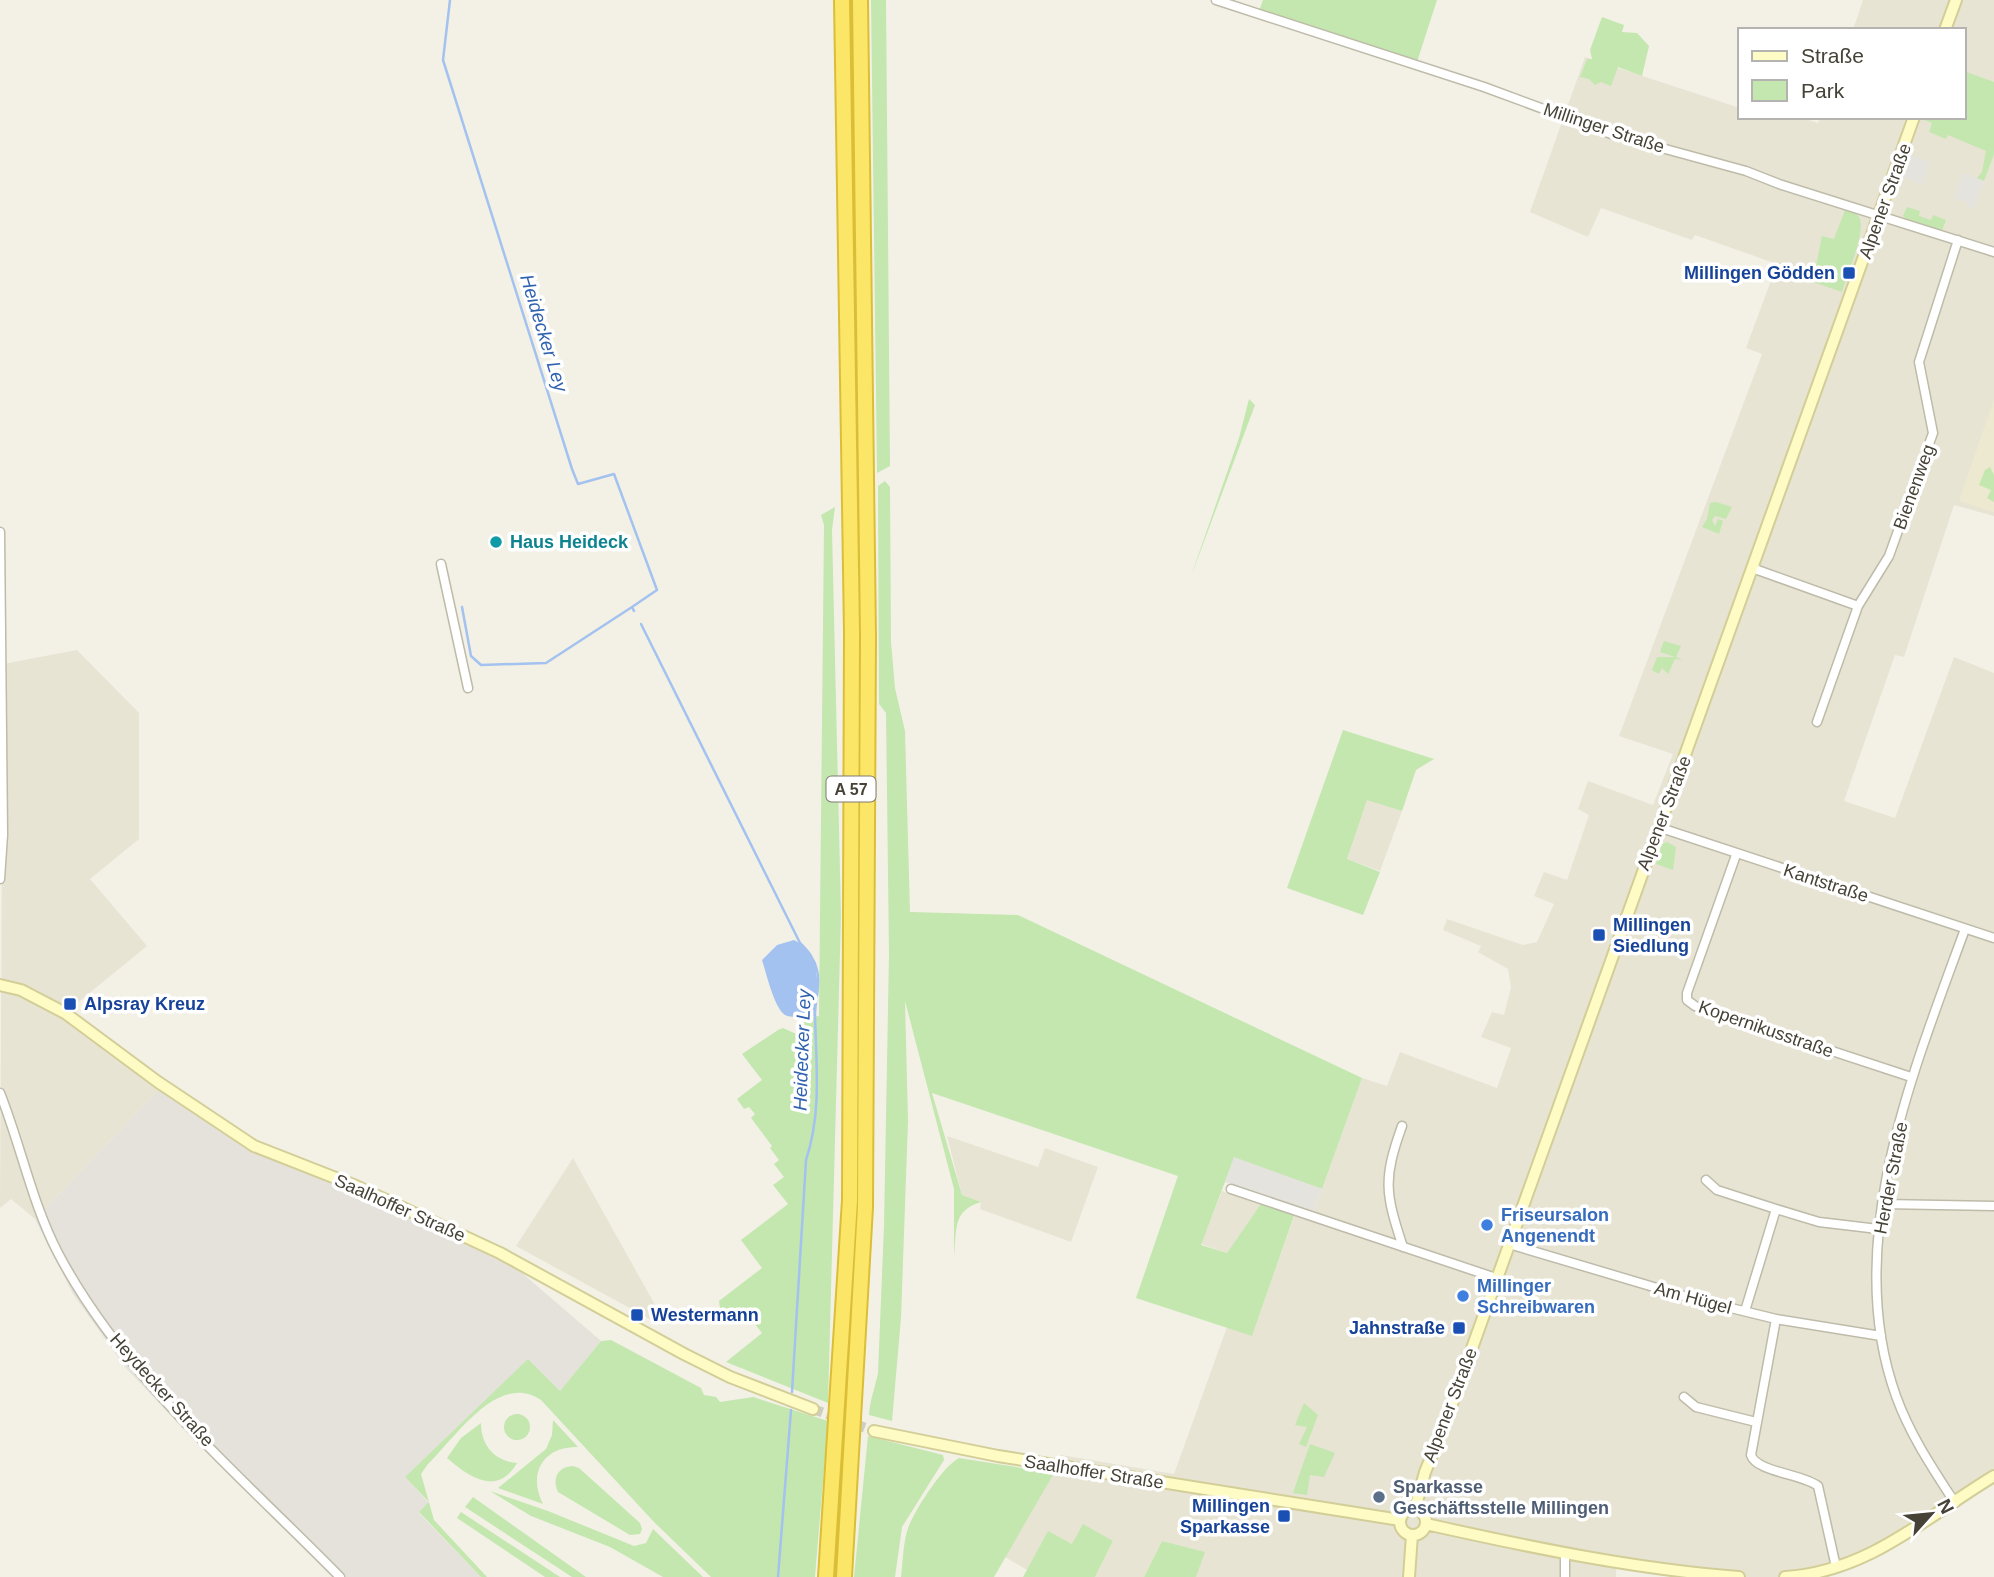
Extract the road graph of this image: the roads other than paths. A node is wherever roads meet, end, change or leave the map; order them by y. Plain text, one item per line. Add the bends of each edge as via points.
1 (842, 0) edge
2 (860, 0) edge
3 (1216, 0) edge
4 (1956, 0) edge
5 (1946, 28) edge
6 (1913, 119) edge
7 (1879, 215) junction
8 (1958, 240) junction
9 (1994, 251) edge
10 (0, 532) edge
11 (442, 564) dead end
12 (1752, 568) junction
13 (1858, 606) junction
14 (468, 688) dead end
15 (1817, 722) dead end
16 (1658, 827) junction
17 (1736, 855) junction
18 (0, 879) edge
19 (1965, 929) junction
20 (1994, 938) edge
21 (0, 985) edge
22 (1912, 1077) junction
23 (0, 1093) edge
24 (1402, 1126) dead end
25 (1706, 1180) dead end
26 (1231, 1189) dead end
27 (1883, 1205) junction
28 (1994, 1206) edge
29 (1776, 1209) junction
30 (1878, 1229) junction
31 (1509, 1244) junction
32 (1403, 1247) junction
33 (1496, 1278) junction
34 (1745, 1311) junction
35 (1776, 1319) junction
36 (1881, 1336) junction
37 (1684, 1397) dead end
38 (813, 1409) tunnel mouth
39 (1756, 1423) junction
40 (874, 1431) tunnel mouth
41 (1994, 1476) edge
42 (1955, 1503) junction
43 (1415, 1509) junction
44 (1399, 1520) junction
45 (1426, 1524) junction
46 (1412, 1535) junction
47 (1565, 1553) junction
48 (1836, 1567) junction
49 (340, 1577) edge
50 (826, 1577) edge
51 (844, 1577) edge
52 (1409, 1577) edge
53 (1565, 1577) edge
54 (1739, 1577) edge
55 (1785, 1577) edge

1 - 50 highway, A 57 via 852,632 850,1200
2 - 51 highway, A 57 via 868,637 865,1207
3 - 7 street, Millinger Straße via 1484,87 1614,135 1746,171
4 - 5 street
6 - 7 street, Alpener Straße
7 - 8 street, Millinger Straße
7 - 12 street, Alpener Straße
8 - 9 street, Millinger Straße
8 - 13 street, Bienenweg via 1919,362 1933,433 1889,556
10 - 18 street
11 - 14 street
12 - 13 street
12 - 16 street, Alpener Straße
13 - 15 street, Bienenweg
16 - 17 street, Kantstraße
16 - 31 street, Alpener Straße
17 - 19 street, Kantstraße
17 - 22 street, Kopernikusstraße via 1687,1000
19 - 20 street, Kantstraße
19 - 22 street, Herder Straße
21 - 38 street, Saalhoffer Straße via 21,990 65,1013 254,1146 356,1186 500,1253 696,1360
22 - 27 street, Herder Straße
23 - 49 street, Heydecker Straße via 42,1219 58,1254 107,1329 162,1395
24 - 32 street via 1387,1184
25 - 29 street via 1717,1190
26 - 32 street
27 - 28 street
27 - 30 street, Herder Straße
29 - 30 street via 1819,1222
29 - 34 street
30 - 36 street, Herder Straße via 1876,1287
31 - 33 street, Alpener Straße
31 - 34 street, Am Hügel
32 - 33 street
33 - 43 street, Alpener Straße via 1424,1472
34 - 35 street, Am Hügel
35 - 36 street, Am Hügel
35 - 39 street
36 - 42 street, Herder Straße via 1896,1396 1913,1435
37 - 39 street via 1696,1407
39 - 48 street via 1753,1461 1810,1481 1821,1493
40 - 44 street, Saalhoffer Straße via 998,1456
41 - 42 street
42 - 48 street via 1885,1547
43 - 44 street via 1406,1510
43 - 45 street via 1422,1512
44 - 46 street via 1404,1532
45 - 46 street via 1420,1534
45 - 47 street
46 - 52 street
47 - 53 street
47 - 54 street via 1683,1573
48 - 55 street

